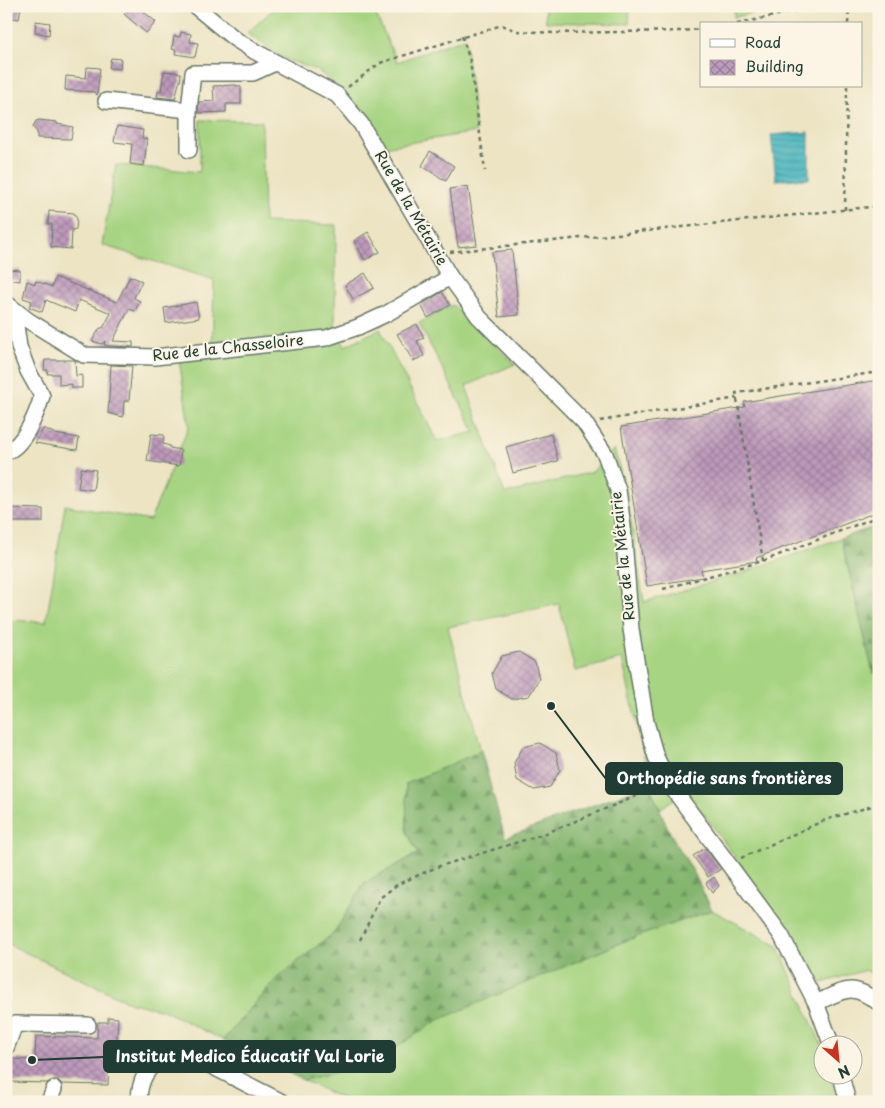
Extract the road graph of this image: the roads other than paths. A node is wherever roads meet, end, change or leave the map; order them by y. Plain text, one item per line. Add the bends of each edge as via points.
1 (195, 6) edge
2 (275, 63) junction
3 (106, 101) dead end
4 (189, 110) junction
5 (189, 150) dead end
6 (450, 277) junction
7 (10, 307) edge
8 (6, 452) edge
9 (816, 1003) junction
10 (879, 1003) edge
11 (88, 1025) dead end
12 (828, 1036) edge
13 (6, 1048) edge
14 (844, 1086) edge
15 (139, 1102) edge
16 (282, 1102) edge
17 (848, 1102) edge

1 - 2 street, Rue de la Métairie via 235,39
2 - 4 street via 253,73 193,73
2 - 6 street, Rue de la Métairie via 338,95 381,156
3 - 4 street
4 - 5 street
6 - 7 street, Rue de la Chasseloire via 386,314 326,338 155,357 84,355
6 - 9 street, Rue de la Métairie via 479,317 584,422 605,454 618,490 630,629 646,722 656,757 667,778 781,935
7 - 8 street via 19,347 42,396 18,446
9 - 10 street via 854,989
9 - 12 street, Rue de la Métairie
11 - 13 street via 15,1024
14 - 17 street
15 - 16 street via 144,1077 151,1067 160,1059 181,1054 192,1056

